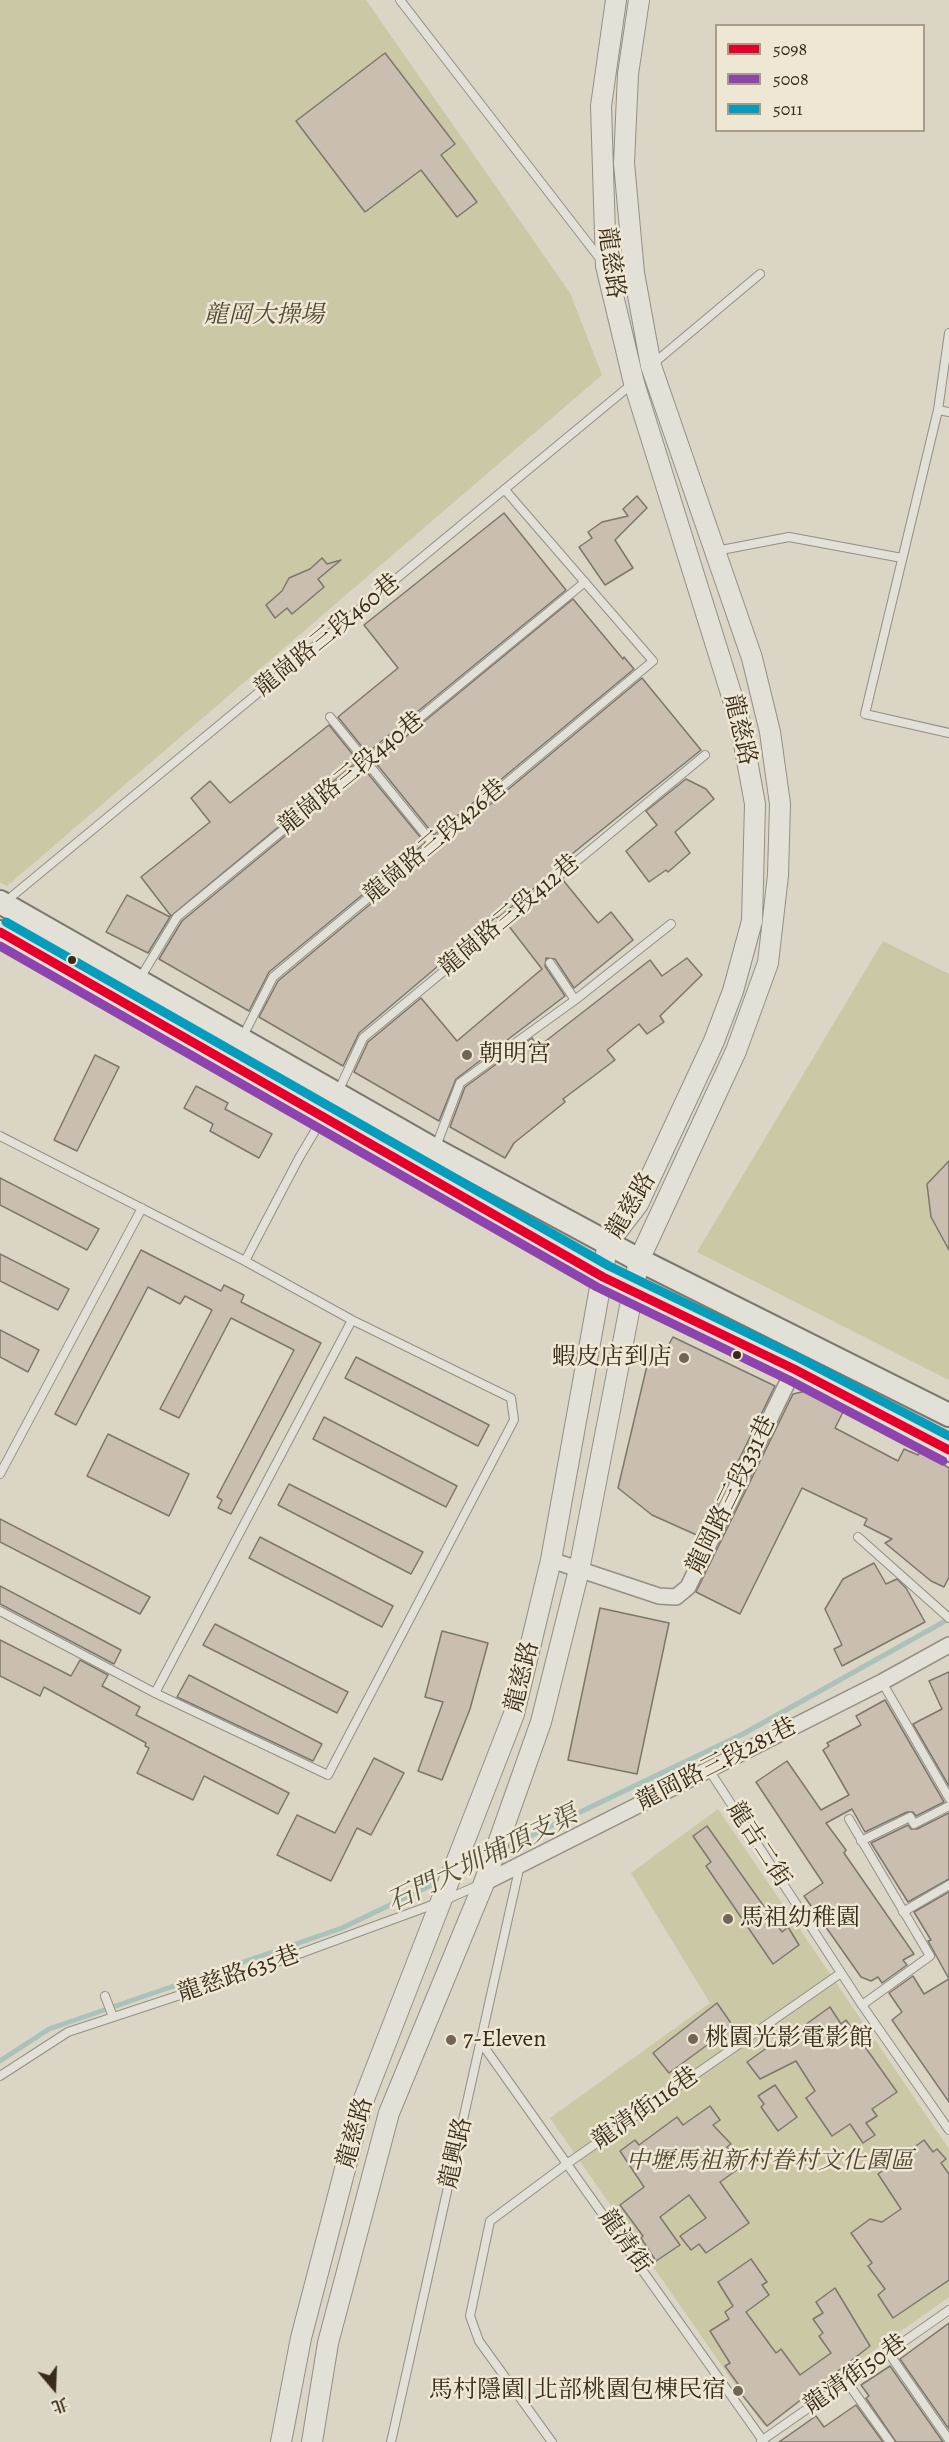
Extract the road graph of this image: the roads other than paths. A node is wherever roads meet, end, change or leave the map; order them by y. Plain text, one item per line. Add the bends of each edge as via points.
1 (400, 0) edge
2 (616, 0) edge
3 (639, 0) edge
4 (606, 267) junction
5 (760, 274) dead end
6 (949, 333) edge
7 (643, 374) junction
8 (938, 410) junction
9 (949, 412) edge
10 (505, 490) junction
11 (715, 552) junction
12 (902, 558) junction
13 (585, 582) junction
14 (330, 717) dead end
15 (949, 733) edge
16 (705, 755) dead end
17 (366, 762) junction
18 (434, 844) junction
19 (1, 904) edge
20 (671, 924) dead end
21 (0, 932) edge
22 (550, 963) dead end
23 (139, 982) junction
24 (575, 1000) junction
25 (241, 1039) junction
26 (337, 1095) junction
27 (323, 1117) junction
28 (0, 1136) edge
29 (435, 1150) junction
30 (142, 1208) junction
31 (608, 1243) junction
32 (639, 1260) junction
33 (245, 1261) junction
34 (603, 1277) junction
35 (634, 1293) junction
36 (352, 1320) junction
37 (794, 1369) junction
38 (949, 1415) edge
39 (949, 1450) edge
40 (0, 1474) edge
41 (858, 1538) dead end
42 (551, 1560) junction
43 (579, 1570) junction
44 (0, 1611) edge
45 (949, 1618) edge
46 (949, 1645) edge
47 (882, 1682) junction
48 (155, 1693) junction
49 (709, 1770) junction
50 (949, 1798) edge
51 (949, 1806) edge
52 (849, 1819) dead end
53 (861, 1841) junction
54 (520, 1864) junction
55 (483, 1883) junction
56 (949, 1885) edge
57 (444, 1901) junction
58 (903, 1912) junction
59 (841, 1973) junction
60 (105, 1996) dead end
61 (862, 2005) junction
62 (112, 2017) junction
63 (482, 2044) junction
64 (0, 2076) edge
65 (949, 2130) edge
66 (568, 2163) junction
67 (949, 2310) edge
68 (888, 2352) junction
69 (847, 2382) junction
70 (949, 2440) edge
71 (762, 2441) edge
72 (281, 2442) edge
73 (312, 2442) edge
74 (391, 2442) edge
75 (552, 2442) edge
76 (890, 2442) edge

1 - 4 lane
2 - 4 street, 龍慈路 via 601,106
3 - 7 street, 龍慈路 via 628,74 624,163
4 - 7 street, 龍慈路
5 - 7 lane, 龍崗路三段460巷
6 - 8 lane
7 - 10 lane, 龍崗路三段460巷
7 - 11 street, 龍慈路
7 - 31 street, 龍慈路 via 740,722 755,804 756,858 752,921 733,991 714,1041 638,1204
8 - 9 lane
8 - 12 lane
10 - 13 lane
10 - 19 lane, 龍崗路三段460巷
11 - 12 lane via 789,537
11 - 32 street, 龍慈路 via 752,658 770,732 780,804 778,875 768,963 736,1051
12 - 15 lane via 865,714
13 - 17 lane, 龍崗路三段440巷
13 - 18 lane, 龍崗路三段426巷 via 652,661
14 - 17 lane
16 - 26 lane, 龍崗路三段412巷 via 363,1038
17 - 18 lane
17 - 23 lane, 龍崗路三段440巷 via 177,917
18 - 25 lane, 龍崗路三段426巷 via 273,976
19 - 23 main road
20 - 24 lane
21 - 27 main road
22 - 24 lane
23 - 25 main road
24 - 29 lane via 460,1083
25 - 26 main road
26 - 27 lane, 龍崗路三段412巷
26 - 29 main road
27 - 33 lane, 龍崗路三段412巷
27 - 34 main road
28 - 30 lane
29 - 31 main road
30 - 33 lane
30 - 40 lane
31 - 32 main road
31 - 34 street, 龍慈路
32 - 35 street, 龍慈路
32 - 38 main road
33 - 36 lane
34 - 35 main road
34 - 42 street, 龍慈路
35 - 37 main road
35 - 43 street, 龍慈路
36 - 48 lane
36 - 48 lane via 511,1398 514,1420 328,1775
37 - 39 main road
37 - 43 street, 龍岡路三段331巷 via 688,1587 676,1597 659,1596
41 - 45 lane
42 - 43 street, 龍岡路三段331巷
42 - 57 street, 龍慈路 via 514,1714
43 - 55 street, 龍慈路 via 541,1722
44 - 48 lane
46 - 47 street, 龍岡路三段281巷
47 - 49 street, 龍岡路三段281巷
47 - 50 lane
49 - 54 street, 龍岡路三段281巷
49 - 59 lane, 龍吉二街
51 - 53 lane via 914,1824 910,1817
52 - 53 lane
53 - 58 lane
54 - 55 street, 龍岡路三段281巷
54 - 63 lane, 龍興路
55 - 57 lane, 龍慈路635巷
55 - 73 street, 龍慈路 via 389,2113 328,2343
56 - 58 lane
57 - 62 lane, 龍慈路635巷
57 - 72 street, 龍慈路 via 362,2104 301,2338
58 - 61 lane via 930,1956
59 - 61 lane, 龍吉二街
59 - 66 lane, 龍清街116巷
60 - 62 lane
61 - 65 lane, 龍吉二街
62 - 64 lane, 龍慈路635巷 via 68,2032
63 - 66 lane, 龍清街
63 - 74 lane, 龍興路
66 - 71 lane, 龍清街
66 - 75 lane, 龍清街116巷 via 490,2221 470,2316 479,2341
67 - 68 lane, 龍清街50巷
68 - 69 lane, 龍清街50巷
68 - 70 lane
69 - 71 lane, 龍清街50巷
69 - 76 lane

